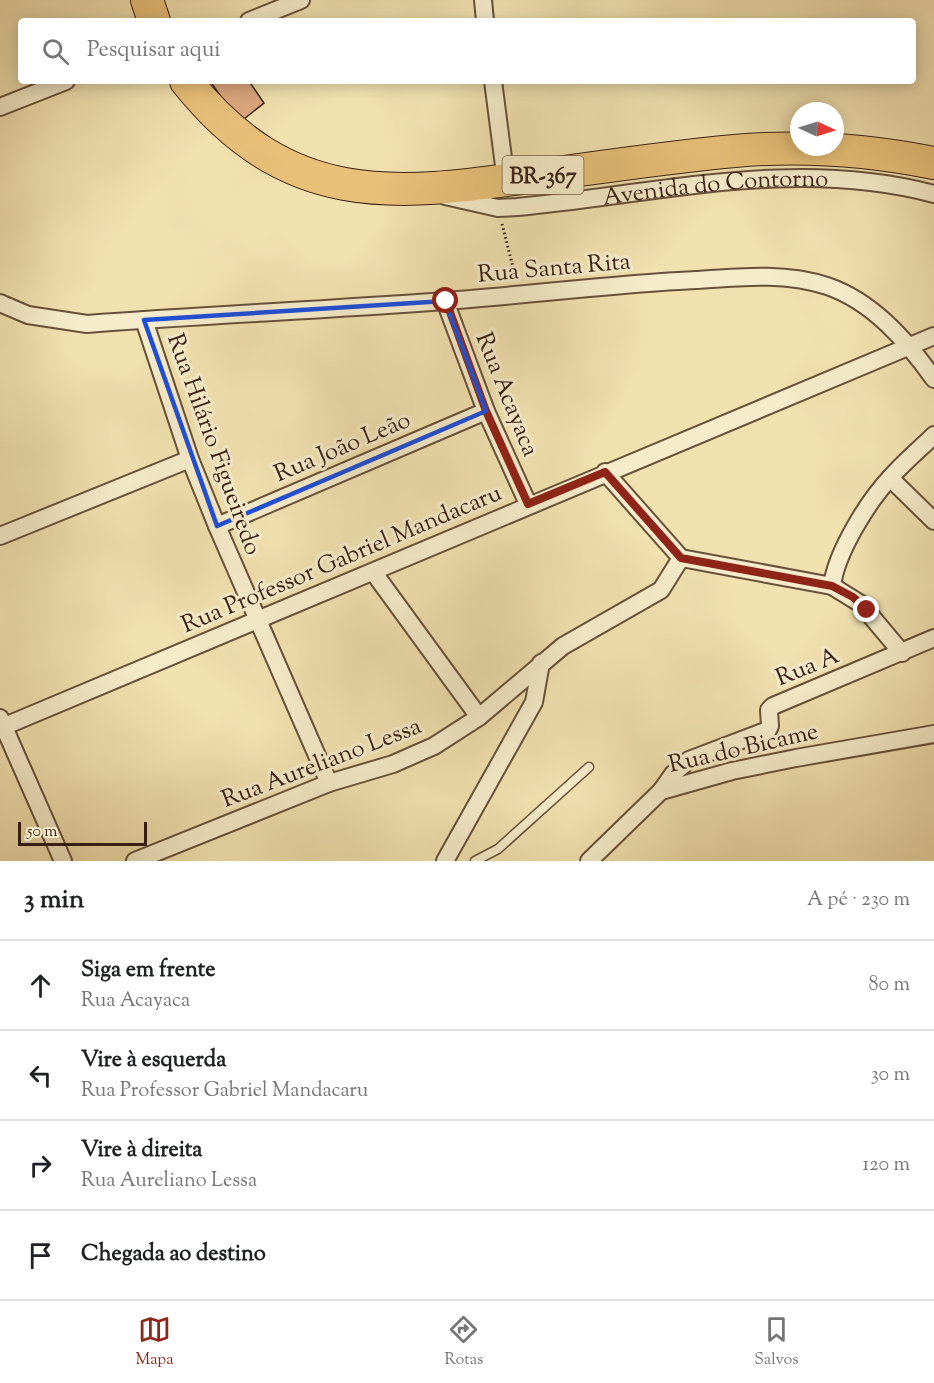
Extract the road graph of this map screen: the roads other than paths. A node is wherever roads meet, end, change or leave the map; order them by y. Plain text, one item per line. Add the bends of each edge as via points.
1 (147, 0) edge
2 (301, 0) edge
3 (483, 0) edge
4 (153, 18) edge
5 (256, 18) edge
6 (485, 18) edge
7 (58, 84) edge
8 (189, 84) edge
9 (493, 84) edge
10 (0, 107) edge
11 (934, 163) edge
12 (502, 194) junction
13 (934, 194) edge
14 (446, 301) junction
15 (0, 303) edge
16 (144, 320) junction
17 (934, 336) edge
18 (910, 345) junction
19 (934, 379) edge
20 (486, 411) junction
21 (934, 435) edge
22 (190, 459) junction
23 (605, 472) junction
24 (890, 477) junction
25 (528, 504) junction
26 (934, 521) edge
27 (217, 526) junction
28 (0, 536) edge
29 (681, 558) junction
30 (374, 573) junction
31 (832, 586) junction
32 (257, 622) junction
33 (934, 638) edge
34 (902, 653) junction
35 (541, 663) junction
36 (479, 717) junction
37 (1, 724) edge
38 (934, 734) edge
39 (589, 767) dead end
40 (329, 783) junction
41 (661, 791) junction
42 (63, 861) edge
43 (135, 861) edge
44 (445, 861) edge
45 (475, 861) edge
46 (590, 861) edge

1 - 4 highway
2 - 5 street
3 - 6 street
7 - 10 street
8 - 12 highway, Avenida do Contorno / BR-367 via 232,130 262,151 315,177 360,187
9 - 12 street
11 - 12 highway, Avenida do Contorno / BR-367 via 826,150 767,149 678,157
12 - 13 street, Avenida do Contorno via 770,177 861,181
14 - 16 street, Rua Santa Rita
14 - 18 street, Rua Santa Rita via 737,278 801,279 847,294
14 - 20 street, Rua Acayaca
15 - 16 street, Rua Santa Rita via 28,315 87,324
16 - 22 street, Rua Hilário Figueiredo
17 - 18 street, Rua Professor Gabriel Mandacaru
18 - 19 street, Rua Santa Rita
18 - 23 street, Rua Professor Gabriel Mandacaru
20 - 25 street, Rua Acayaca
20 - 27 street, Rua João Leão
21 - 24 street
22 - 27 street, Rua Hilário Figueiredo
22 - 28 street
23 - 25 street, Rua Professor Gabriel Mandacaru
23 - 29 street
24 - 26 street
24 - 31 street via 838,560
25 - 30 street, Rua Professor Gabriel Mandacaru
27 - 32 street, Rua Hilário Figueiredo
29 - 31 street
29 - 35 street, Rua Aureliano Lessa via 660,590 579,636
30 - 32 street, Rua Professor Gabriel Mandacaru
30 - 36 street
31 - 34 street via 861,604
32 - 37 street, Rua Professor Gabriel Mandacaru
32 - 40 street, Rua Hilário Figueiredo
33 - 34 street, Rua A
34 - 41 street, Rua A via 771,707 768,730 689,760
35 - 36 street, Rua Aureliano Lessa
35 - 44 street via 534,702
36 - 40 street, Rua Aureliano Lessa via 416,754
37 - 42 street
38 - 41 street, Rua do Bicame via 732,771
39 - 45 lane via 498,849
40 - 43 street, Rua Aureliano Lessa
41 - 46 street, Rua do Bicame

